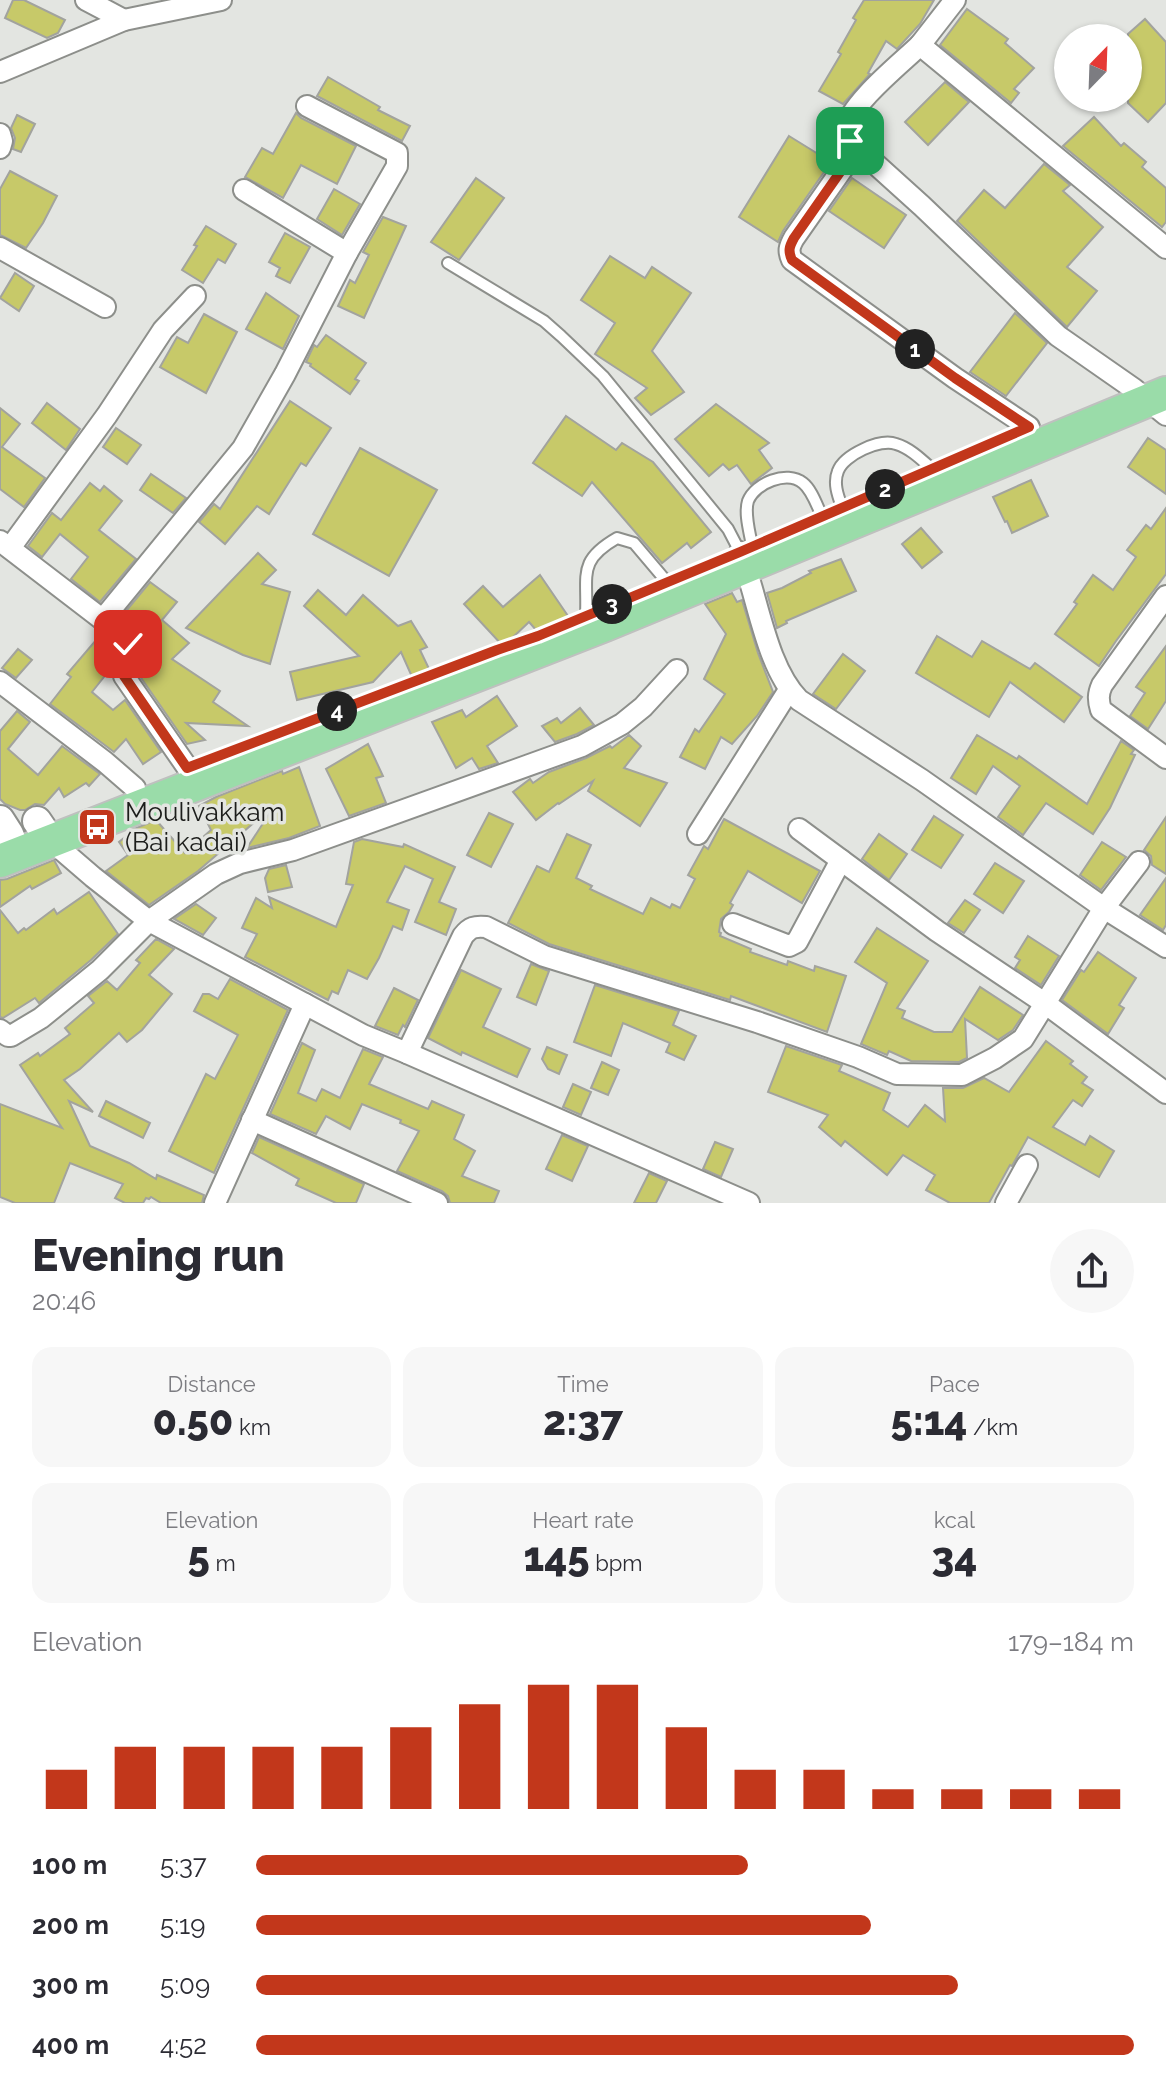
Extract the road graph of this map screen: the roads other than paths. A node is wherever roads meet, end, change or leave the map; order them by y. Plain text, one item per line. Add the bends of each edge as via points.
1 (86, 0) edge
2 (221, 0) edge
3 (955, 0) edge
4 (188, 4) edge
5 (124, 20) junction
6 (920, 45) junction
7 (0, 72) edge
8 (307, 106) dead end
9 (0, 134) edge
10 (0, 148) edge
11 (857, 148) junction
12 (244, 190) dead end
13 (0, 248) edge
14 (1166, 248) edge
15 (347, 253) junction
16 (448, 263) dead end
17 (195, 296) dead end
18 (105, 307) dead end
19 (1156, 395) edge
20 (1029, 427) junction
21 (932, 469) junction
22 (832, 512) junction
23 (5, 544) edge
24 (746, 555) junction
25 (667, 582) junction
26 (1166, 596) edge
27 (586, 615) junction
28 (103, 619) junction
29 (677, 670) dead end
30 (0, 682) edge
31 (789, 690) junction
32 (1166, 758) edge
33 (192, 775) junction
34 (135, 788) junction
35 (799, 829) dead end
36 (698, 834) dead end
37 (16, 838) edge
38 (841, 860) junction
39 (1139, 862) dead end
40 (1104, 908) junction
41 (149, 921) junction
42 (733, 924) dead end
43 (1166, 947) edge
44 (305, 1004) junction
45 (1046, 1004) junction
46 (0, 1030) edge
47 (407, 1053) junction
48 (1166, 1093) edge
49 (252, 1120) junction
50 (1027, 1165) dead end
51 (726, 1199) edge
52 (215, 1203) edge
53 (437, 1203) edge
54 (749, 1203) edge
55 (1006, 1203) edge

1 - 5 street
2 - 4 street
3 - 6 street
4 - 5 street
5 - 7 street
6 - 11 street via 847,121 844,131
6 - 14 street
8 - 15 street via 397,153 397,166
9 - 10 street
11 - 19 street via 1058,336
11 - 20 street via 789,246 792,260
12 - 15 street
13 - 18 street
15 - 28 street via 243,448
16 - 24 lane via 544,321 603,376
17 - 23 street via 163,330 107,415
19 - 20 main road
19 - 24 main road
20 - 21 main road
21 - 22 main road
21 - 22 lane via 894,443 874,444 845,460 838,470
22 - 24 main road
22 - 24 lane via 794,478 762,485 748,500
23 - 28 street
24 - 25 main road
24 - 31 street via 763,627
24 - 33 main road via 605,625
25 - 27 main road
25 - 27 lane via 634,543 617,538 589,560
26 - 32 street via 1098,693 1101,710
27 - 33 main road
28 - 33 street via 128,644 124,676
29 - 41 street via 622,724 582,746 293,850 240,863
30 - 34 street
31 - 36 street
31 - 40 street
33 - 34 main road
33 - 37 main road
34 - 37 main road
35 - 38 street
37 - 41 street via 93,877
38 - 42 street via 797,942 789,946
38 - 45 street
39 - 40 street
40 - 43 street
40 - 45 street
41 - 44 street
41 - 46 street via 41,1018 11,1036
44 - 47 street
44 - 49 street
45 - 47 street via 1023,1039 962,1075 897,1074 757,1022 544,956 476,926 463,936
45 - 48 street
47 - 51 street
49 - 52 street
49 - 53 street
50 - 55 street
51 - 54 street

